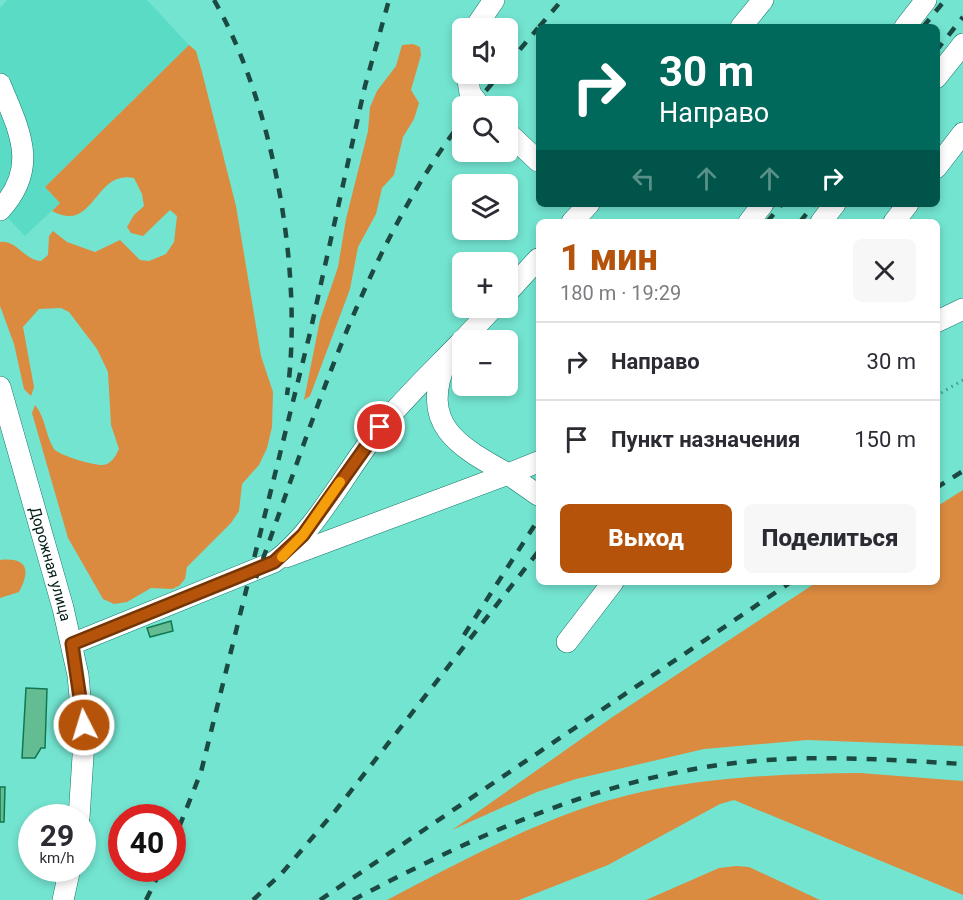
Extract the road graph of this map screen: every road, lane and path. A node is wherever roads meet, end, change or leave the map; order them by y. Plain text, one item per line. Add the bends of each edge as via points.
1 (494, 0) edge
2 (763, 0) edge
3 (926, 0) edge
4 (482, 18) edge
5 (743, 24) edge
6 (907, 24) edge
7 (963, 44) edge
8 (940, 73) edge
9 (0, 84) edge
10 (963, 133) edge
11 (518, 142) edge
12 (536, 159) edge
13 (940, 163) edge
14 (761, 207) edge
15 (832, 207) edge
16 (906, 207) edge
17 (0, 210) edge
18 (751, 219) edge
19 (822, 219) edge
20 (896, 219) edge
21 (536, 261) edge
22 (518, 281) edge
23 (963, 309) edge
24 (484, 318) edge
25 (940, 320) edge
26 (473, 330) edge
27 (452, 352) edge
28 (452, 358) edge
29 (963, 380) edge
30 (0, 387) edge
31 (940, 394) edge
32 (536, 463) edge
33 (508, 474) junction
34 (536, 494) edge
35 (274, 562) junction
36 (611, 585) edge
37 (567, 642) dead end
38 (72, 644) junction
39 (80, 804) edge
40 (67, 882) edge
41 (63, 900) edge

1 - 4 street
2 - 5 street
3 - 6 street
7 - 8 street
9 - 17 street via 22,137 24,153 20,178
10 - 13 street
11 - 12 street
14 - 18 street
15 - 19 street
16 - 20 street
21 - 22 street
23 - 25 street
24 - 26 street
27 - 35 street via 380,427 303,535
28 - 33 street via 437,387 439,418 460,444
29 - 31 path
30 - 38 street, Дорожная улица
32 - 33 street
33 - 34 street
33 - 35 street
35 - 38 street
36 - 37 street
38 - 39 street, Дорожная улица via 83,709
40 - 41 street

